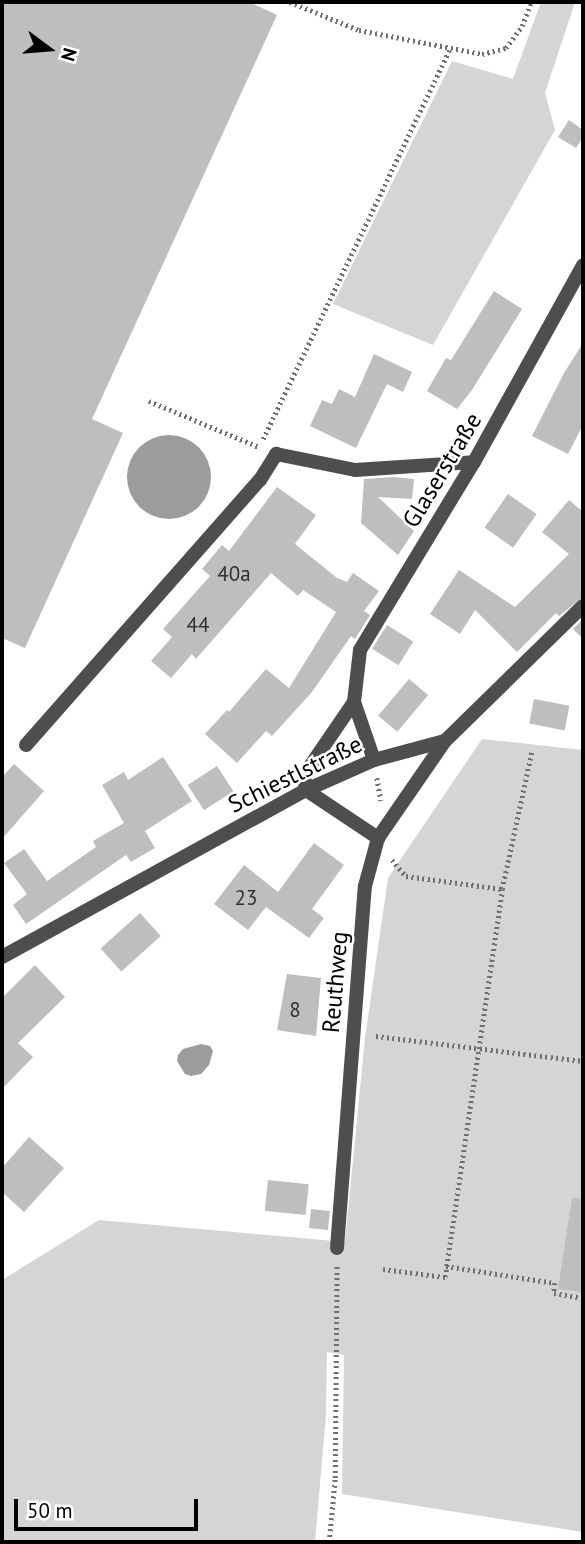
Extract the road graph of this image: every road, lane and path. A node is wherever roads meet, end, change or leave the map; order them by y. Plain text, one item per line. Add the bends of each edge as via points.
1 (290, 2) edge
2 (531, 2) edge
3 (450, 48) junction
4 (583, 265) edge
5 (149, 401) dead end
6 (259, 448) junction
7 (276, 454) junction
8 (474, 462) junction
9 (583, 606) edge
10 (354, 702) junction
11 (445, 741) junction
12 (26, 745) dead end
13 (532, 750) dead end
14 (374, 760) junction
15 (306, 790) junction
16 (381, 832) junction
17 (502, 889) junction
18 (2, 957) edge
19 (376, 1036) dead end
20 (478, 1050) junction
21 (583, 1061) edge
22 (337, 1248) joint
23 (446, 1266) junction
24 (383, 1269) dead end
25 (583, 1298) edge
26 (329, 1542) edge

1 - 3 path via 359,30
2 - 3 path via 522,26 506,48 482,54
3 - 6 path
4 - 8 street, Glaserstraße
5 - 6 path
6 - 7 path
7 - 8 street via 355,470
7 - 12 street via 260,480
8 - 10 street, Glaserstraße via 360,650
9 - 11 street, Schiestlstraße
10 - 14 street, Glaserstraße
10 - 15 street, Glaserstraße via 304,775
11 - 14 street, Schiestlstraße
11 - 16 street, Reuthweg
13 - 17 path
14 - 15 street, Schiestlstraße
14 - 16 path
15 - 16 street
15 - 18 street, Schiestlstraße
16 - 17 path via 406,876
16 - 22 street, Reuthweg via 365,886
17 - 20 path
19 - 20 path
20 - 21 path
20 - 23 path
22 - 26 path via 335,1478
23 - 24 path via 445,1277
23 - 25 path via 555,1283 554,1293

